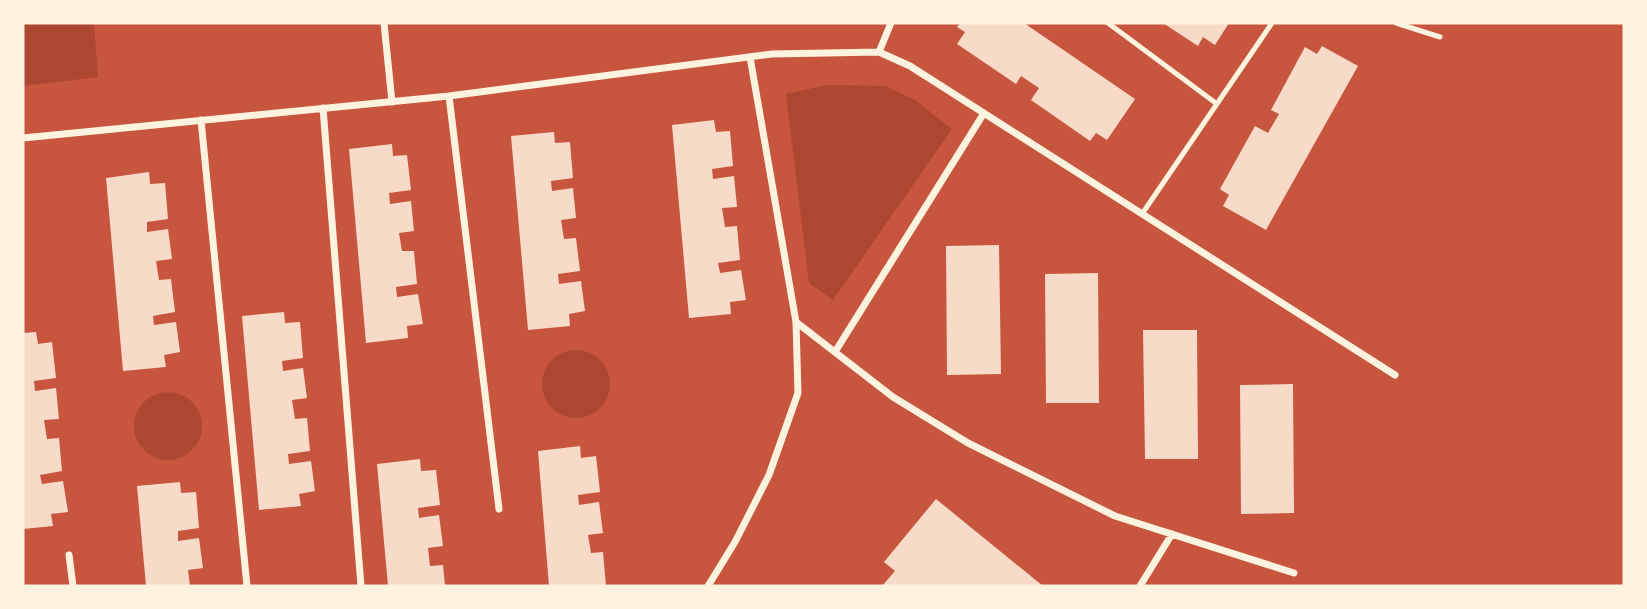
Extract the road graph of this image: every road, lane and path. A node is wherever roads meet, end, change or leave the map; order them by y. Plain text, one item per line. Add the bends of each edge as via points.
1 (383, 23) edge
2 (891, 23) edge
3 (1108, 23) edge
4 (1272, 23) edge
5 (1396, 23) edge
6 (1440, 37) dead end
7 (879, 52) junction
8 (750, 57) junction
9 (449, 96) junction
10 (392, 102) junction
11 (1217, 104) junction
12 (323, 108) junction
13 (984, 113) junction
14 (201, 120) junction
15 (23, 138) edge
16 (1142, 214) junction
17 (796, 322) junction
18 (835, 352) junction
19 (1395, 375) dead end
20 (499, 509) dead end
21 (1172, 534) junction
22 (69, 555) dead end
23 (1294, 573) dead end
24 (73, 586) edge
25 (247, 586) edge
26 (361, 586) edge
27 (708, 586) edge
28 (1140, 586) edge

1 - 10 street
2 - 7 street
3 - 11 lane
4 - 11 lane
5 - 6 lane
7 - 8 street
7 - 13 street
8 - 9 street
8 - 17 street
9 - 10 street
9 - 20 street
10 - 12 street
11 - 16 lane
12 - 14 street
12 - 26 street
13 - 16 street
13 - 18 street
14 - 15 street
14 - 25 street
16 - 19 street
17 - 18 street
17 - 27 street via 798,393 769,475
18 - 21 street via 893,397 968,443 1115,516
21 - 23 street
21 - 28 street
22 - 24 street

